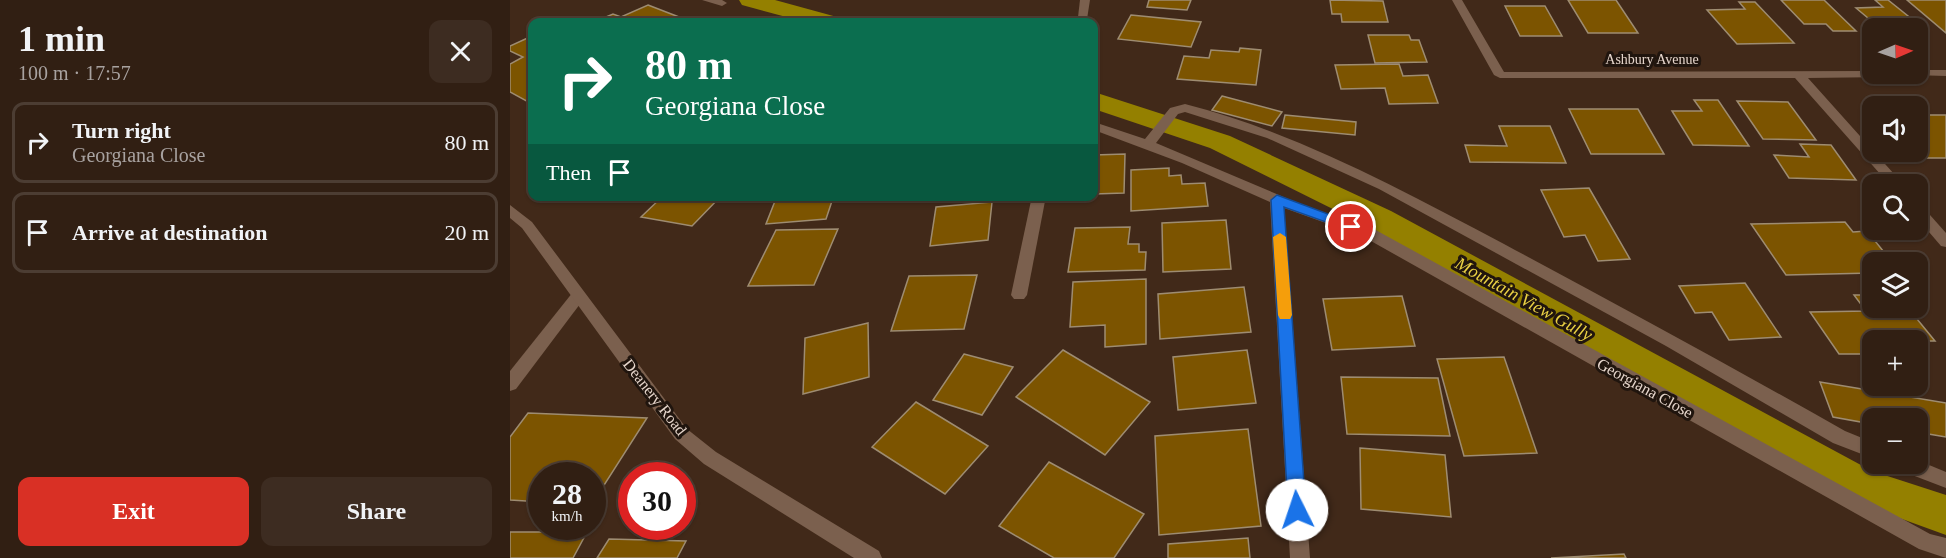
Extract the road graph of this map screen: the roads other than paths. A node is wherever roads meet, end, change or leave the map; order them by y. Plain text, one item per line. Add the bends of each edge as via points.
1 (707, 0) edge
2 (1085, 0) edge
3 (1457, 0) edge
4 (722, 3) dead end
5 (1083, 17) dead end
6 (1928, 73) edge
7 (1946, 73) edge
8 (1798, 74) junction
9 (1862, 74) edge
10 (1098, 127) edge
11 (1149, 143) junction
12 (1887, 174) edge
13 (1277, 200) junction
14 (1038, 201) edge
15 (510, 210) edge
16 (1928, 222) edge
17 (1946, 242) edge
18 (1019, 294) dead end
19 (578, 296) junction
20 (510, 384) edge
21 (1862, 446) edge
22 (1928, 473) edge
23 (1946, 480) edge
24 (1946, 548) edge
25 (872, 558) edge
26 (1300, 558) edge

1 - 4 street
2 - 5 street
3 - 8 street, Ashbury Avenue via 1500,75
6 - 7 street
8 - 9 street, Ashbury Avenue
8 - 12 street
10 - 11 street, Georgiana Close
11 - 13 street, Georgiana Close
11 - 21 street via 1174,111 1185,108 1271,135 1384,186 1672,341 1839,437
13 - 24 street, Georgiana Close via 1367,232 1926,542
13 - 26 street
14 - 18 street
15 - 19 street, Deanery Road via 527,225
16 - 17 street
19 - 20 street
19 - 25 street, Deanery Road via 681,435 710,458
22 - 23 street

